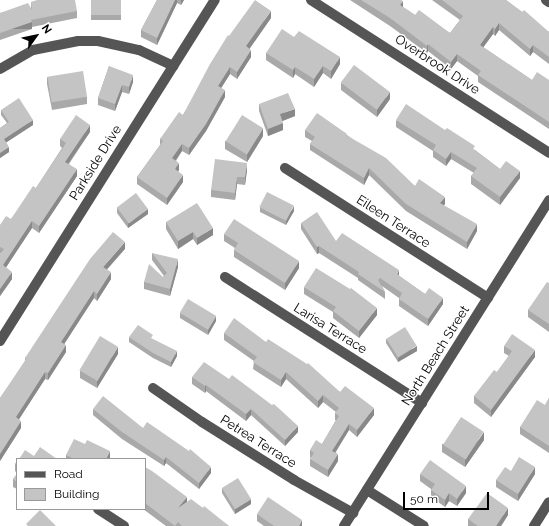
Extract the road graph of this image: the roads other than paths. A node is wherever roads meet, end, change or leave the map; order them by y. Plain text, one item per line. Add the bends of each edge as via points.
1 (215, 0) edge
2 (311, 0) edge
3 (546, 0) edge
4 (549, 2) edge
5 (173, 66) junction
6 (0, 69) edge
7 (549, 152) edge
8 (285, 168) dead end
9 (549, 200) edge
10 (225, 277) dead end
11 (488, 298) junction
12 (0, 341) edge
13 (153, 388) dead end
14 (422, 402) junction
15 (367, 490) junction
16 (549, 502) edge
17 (100, 510) edge
18 (353, 513) junction
19 (124, 526) edge
20 (344, 526) edge
21 (424, 526) edge
22 (534, 526) edge

1 - 5 street, Parkside Drive
2 - 7 street, Overbrook Drive
3 - 4 street
5 - 6 street via 139,50 98,41 78,41 33,50
5 - 12 street, Parkside Drive
8 - 11 street, Eileen Terrace
9 - 11 street, North Beach Street
10 - 14 street, Larisa Terrace
11 - 14 street, North Beach Street
13 - 18 street, Petrea Terrace via 294,480
14 - 15 street, North Beach Street
15 - 18 street, North Beach Street
15 - 21 street
16 - 22 street
17 - 19 street
18 - 20 street, North Beach Street

